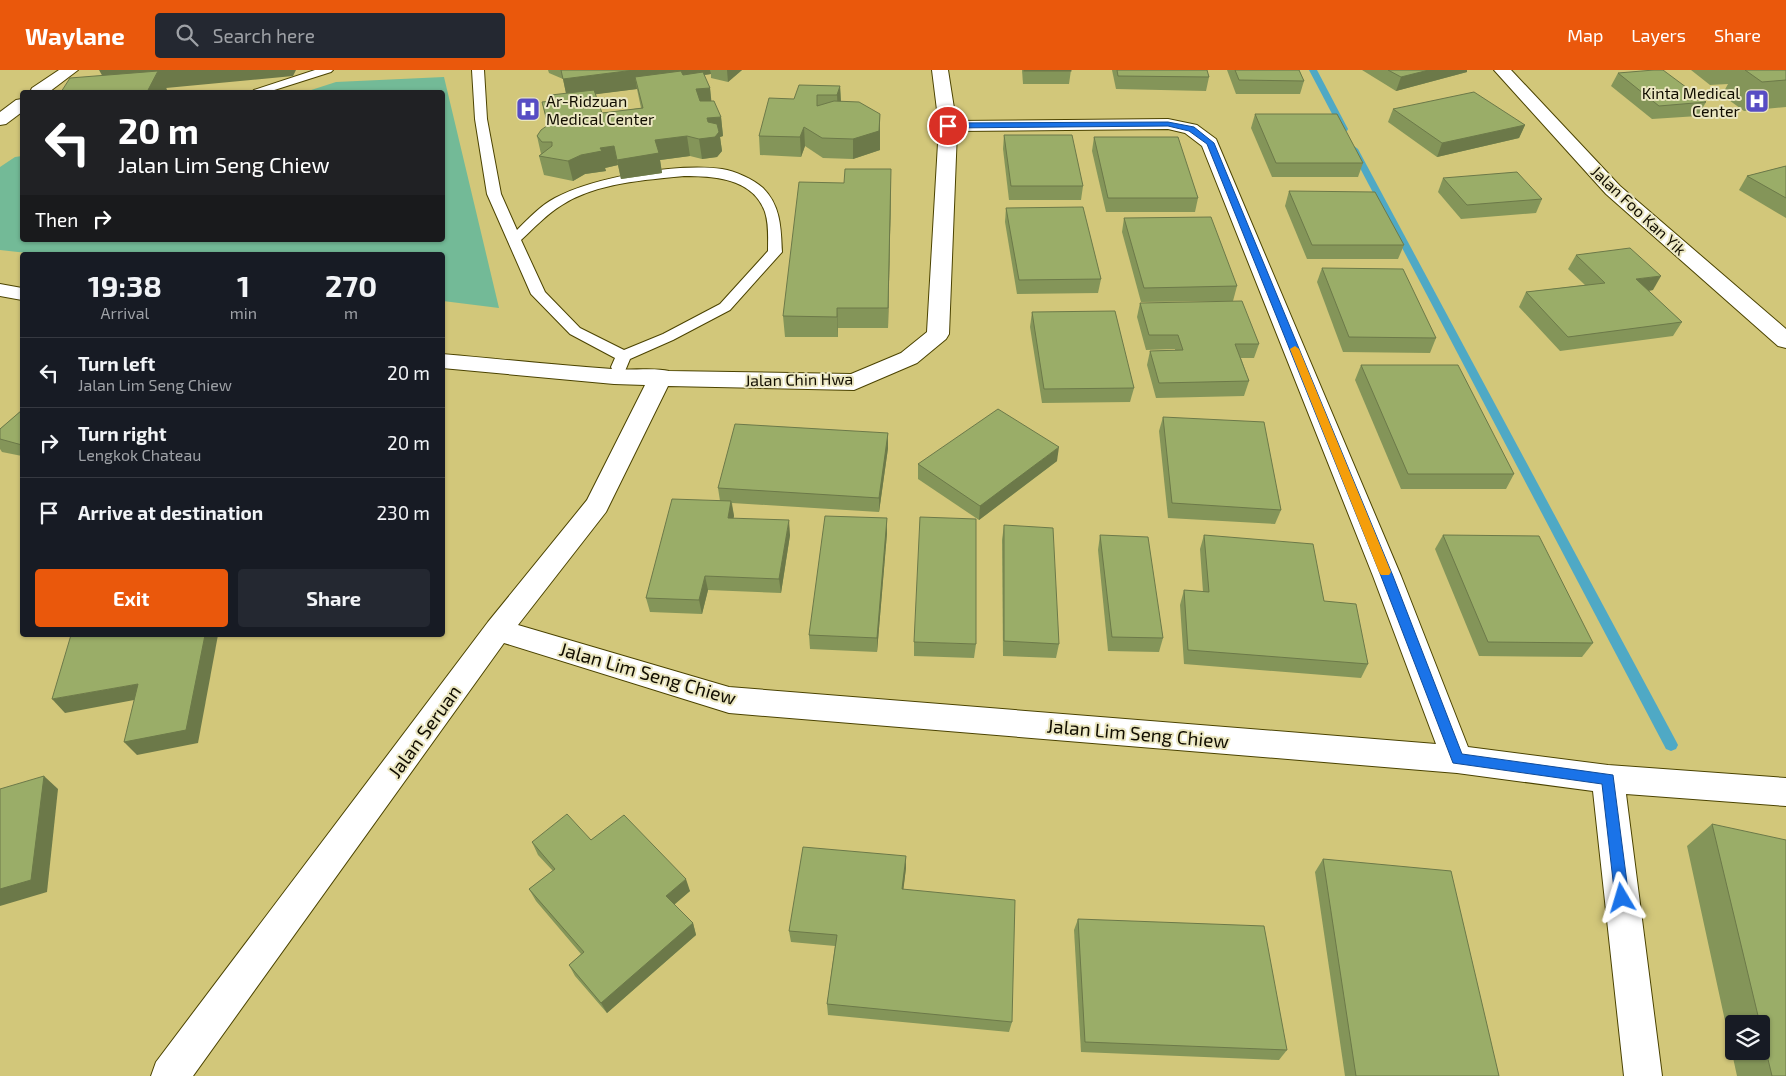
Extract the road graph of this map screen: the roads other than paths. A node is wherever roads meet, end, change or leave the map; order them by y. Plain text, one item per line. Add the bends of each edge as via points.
1 (70, 70) edge
2 (327, 70) edge
3 (478, 70) edge
4 (940, 70) edge
5 (1502, 70) edge
6 (41, 90) edge
7 (264, 90) edge
8 (20, 105) edge
9 (0, 120) edge
10 (948, 126) junction
11 (514, 239) junction
12 (0, 290) edge
13 (20, 294) edge
14 (1786, 341) edge
15 (624, 356) junction
16 (445, 361) edge
17 (661, 376) junction
18 (614, 377) junction
19 (498, 630) junction
20 (1457, 759) junction
21 (1608, 779) junction
22 (1786, 792) edge
23 (170, 1076) edge
24 (1643, 1076) edge

1 - 6 street
2 - 7 lane
3 - 11 lane via 481,119 494,194
4 - 10 street, Jalan Chin Hwa
5 - 14 street, Jalan Foo Kan Yik via 1613,190
8 - 9 street
10 - 17 street, Jalan Chin Hwa via 938,334 909,358 854,382 698,380
10 - 20 street via 1168,124 1191,129 1210,143 1383,567
11 - 15 lane via 538,294 576,330
11 - 15 lane via 558,202 598,186 657,176 724,172 758,190 774,214 775,252 725,307
12 - 13 street
15 - 18 lane
16 - 18 street, Jalan Chin Hwa
17 - 18 street, Jalan Chin Hwa
17 - 19 street, Jalan Seruan via 597,505
19 - 20 street, Jalan Lim Seng Chiew via 730,700
19 - 23 street, Jalan Seruan
20 - 21 street, Jalan Lim Seng Chiew
21 - 22 street, Jalan Lim Seng Chiew
21 - 24 street

